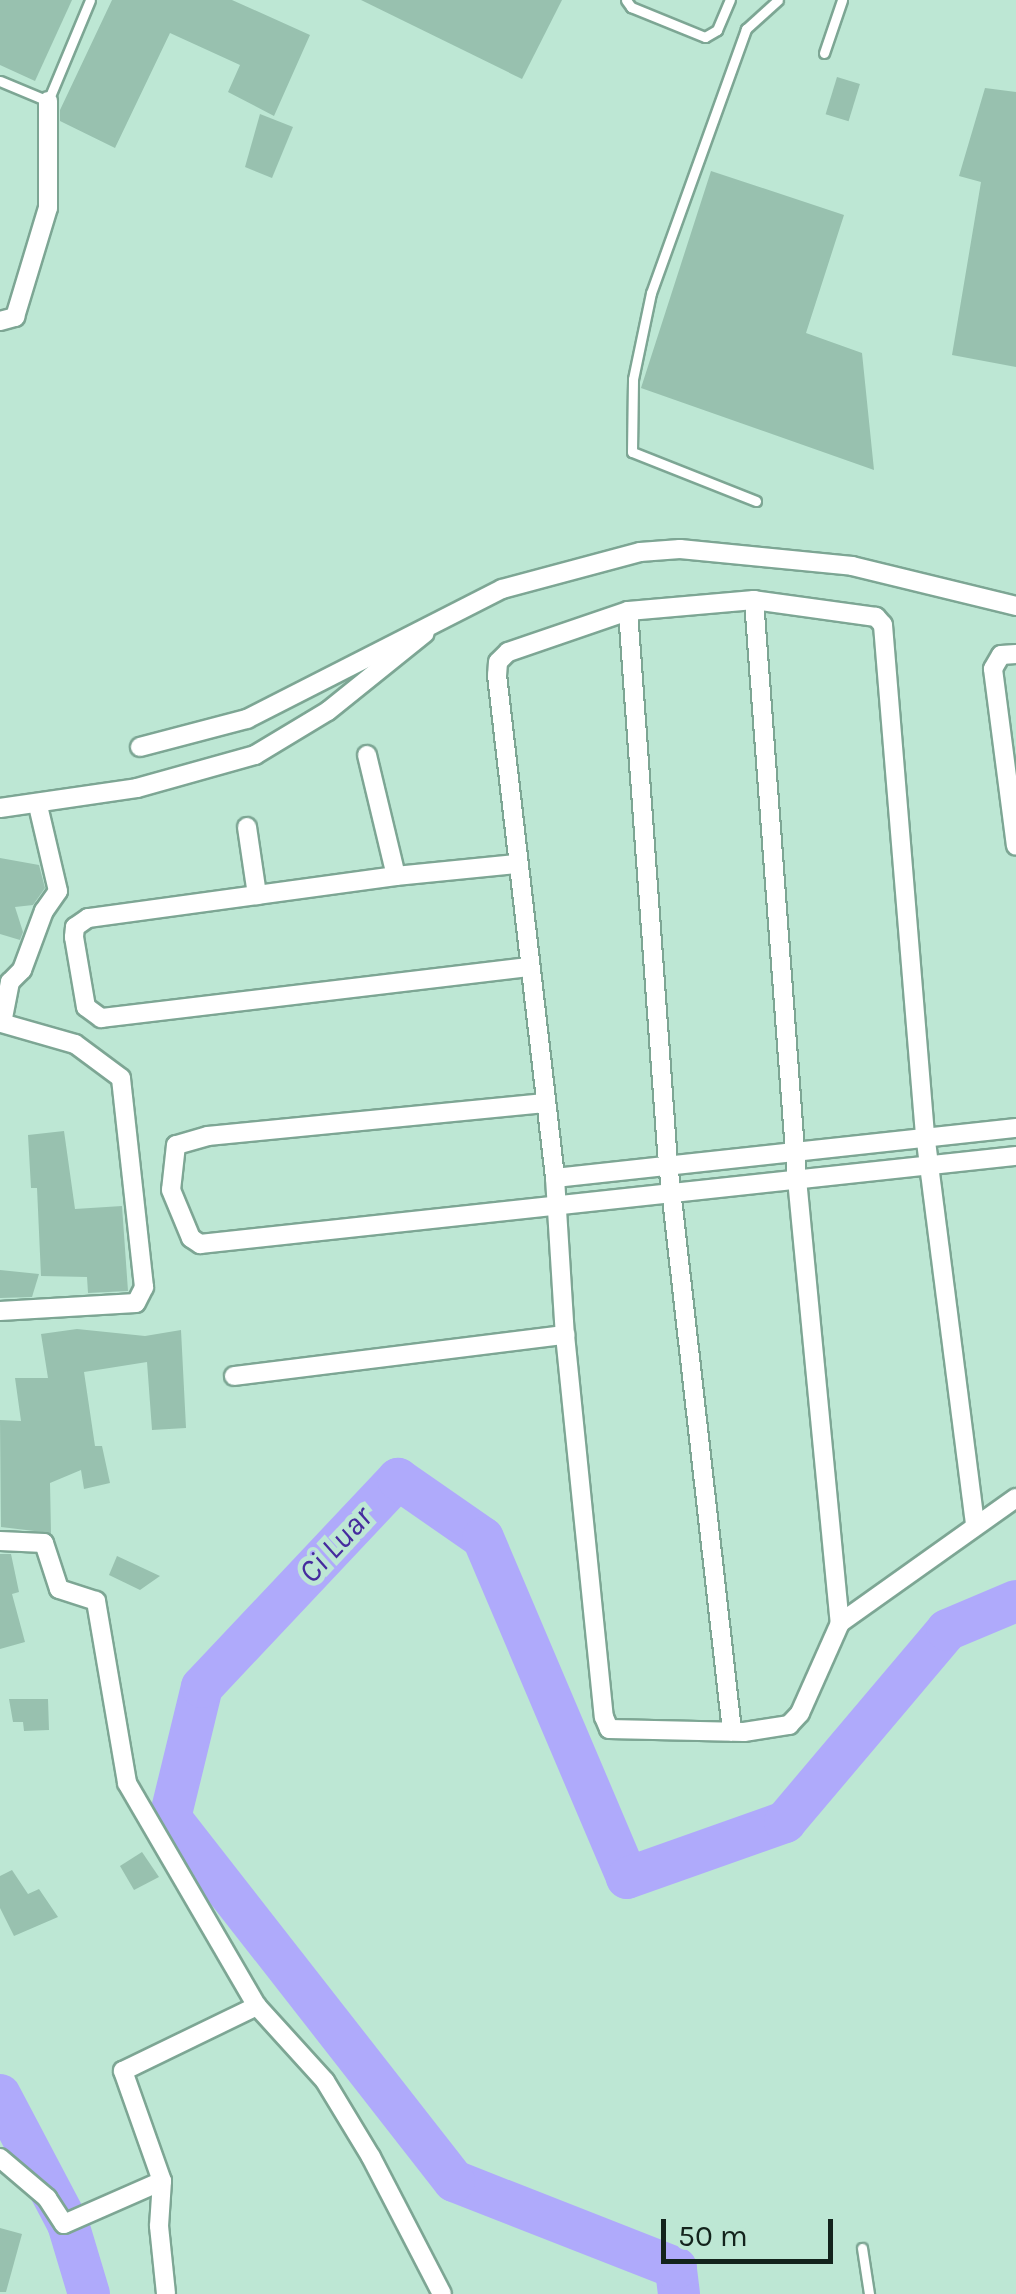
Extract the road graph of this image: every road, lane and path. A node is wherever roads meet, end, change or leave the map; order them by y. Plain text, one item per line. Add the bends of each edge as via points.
1 (90, 0) edge
2 (626, 0) edge
3 (730, 0) edge
4 (778, 0) edge
5 (842, 0) edge
6 (824, 53) dead end
7 (0, 80) edge
8 (48, 101) junction
9 (0, 321) edge
10 (756, 501) dead end
11 (754, 600) junction
12 (1016, 606) edge
13 (628, 611) junction
14 (440, 619) junction
15 (1016, 654) edge
16 (140, 747) dead end
17 (367, 755) dead end
18 (38, 806) junction
19 (0, 808) edge
20 (247, 827) dead end
21 (1016, 846) edge
22 (516, 864) junction
23 (396, 876) junction
24 (257, 895) junction
25 (530, 967) junction
26 (1, 1023) edge
27 (544, 1103) junction
28 (1016, 1128) edge
29 (925, 1135) junction
30 (796, 1150) junction
31 (1016, 1156) edge
32 (668, 1162) junction
33 (930, 1166) junction
34 (555, 1178) junction
35 (798, 1179) junction
36 (671, 1194) junction
37 (555, 1206) junction
38 (0, 1310) edge
39 (565, 1335) junction
40 (234, 1376) dead end
41 (1016, 1498) edge
42 (976, 1524) junction
43 (0, 1541) edge
44 (840, 1623) junction
45 (732, 1731) junction
46 (257, 2006) junction
47 (0, 2158) edge
48 (155, 2183) junction
49 (862, 2248) dead end
50 (166, 2294) edge
51 (442, 2294) edge
52 (869, 2294) edge

1 - 8 lane
2 - 3 lane via 705,37 717,30
4 - 10 lane via 746,29 651,293 633,379 632,452
5 - 6 lane
7 - 8 lane
8 - 9 street via 48,208 15,317
11 - 13 street
11 - 29 street via 876,617 885,630
11 - 30 street
12 - 14 street via 852,566 680,549 543,575
13 - 22 street via 508,652 498,662
13 - 32 street
14 - 16 street via 247,719
14 - 18 street via 328,711 255,755 138,788
15 - 21 street via 996,661 993,680
17 - 23 street
18 - 19 street
18 - 26 street via 58,892 10,982
20 - 24 street
22 - 23 street
22 - 25 street
23 - 24 street
24 - 25 street via 81,921 74,937 86,1007 101,1018 126,1018
25 - 27 street
26 - 38 street via 74,1044 121,1078 144,1287 136,1304
27 - 34 street
27 - 37 street via 208,1136 176,1145 171,1190 191,1238 200,1244
28 - 29 street
29 - 30 street
29 - 33 street
30 - 32 street
30 - 35 street
31 - 33 street
32 - 34 street
32 - 36 street
33 - 35 street
33 - 42 street
34 - 37 street
35 - 36 street
35 - 44 street
36 - 37 street
36 - 45 street
37 - 39 street
39 - 40 street
39 - 45 street via 606,1723 616,1731
41 - 42 street
42 - 44 street
43 - 46 street via 44,1543 59,1589 96,1601 127,1783
44 - 45 street via 796,1721
46 - 48 street via 123,2071
46 - 51 street via 324,2081
47 - 48 street via 66,2224
48 - 50 street
49 - 52 lane

